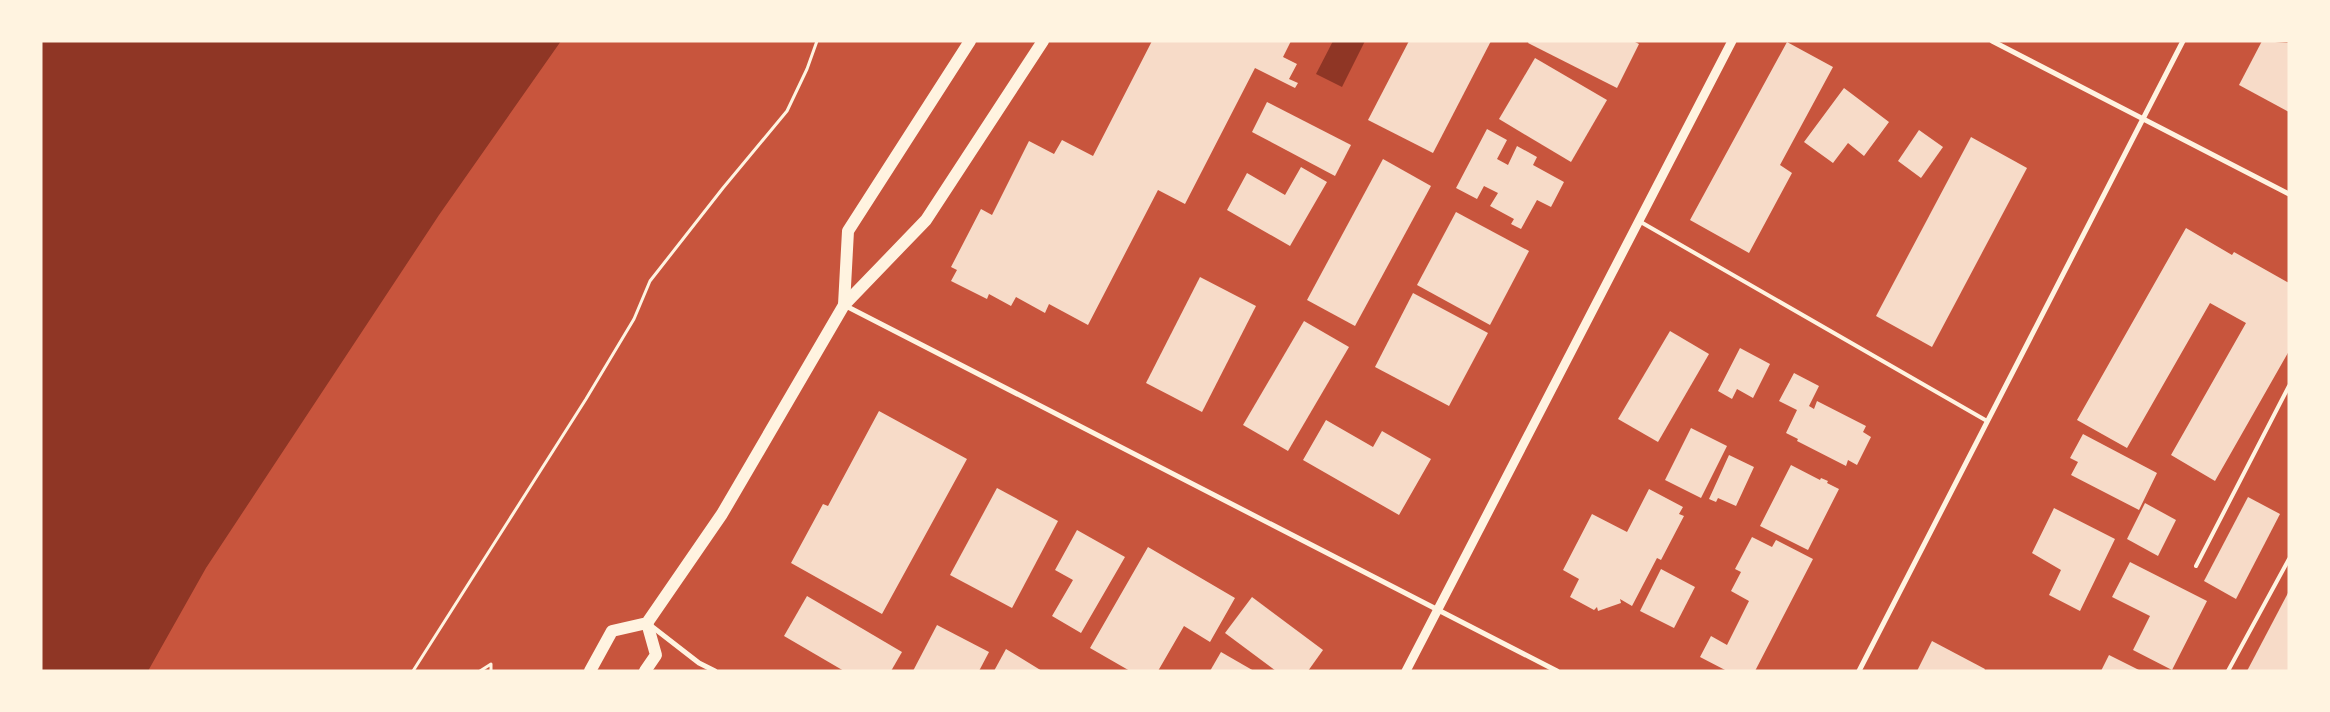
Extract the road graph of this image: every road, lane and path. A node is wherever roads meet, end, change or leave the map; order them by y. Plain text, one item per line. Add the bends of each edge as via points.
1 (817, 41) edge
2 (970, 41) edge
3 (1043, 41) edge
4 (1732, 41) edge
5 (1992, 41) edge
6 (2183, 41) edge
7 (2143, 119) junction
8 (2289, 194) edge
9 (1639, 221) junction
10 (844, 305) junction
11 (2289, 386) edge
12 (1988, 421) junction
13 (2289, 559) edge
14 (2196, 566) dead end
15 (1438, 610) junction
16 (647, 623) junction
17 (412, 671) edge
18 (480, 671) edge
19 (491, 671) edge
20 (590, 671) edge
21 (645, 671) edge
22 (716, 671) edge
23 (1406, 671) edge
24 (1557, 671) edge
25 (1859, 671) edge
26 (2228, 671) edge

1 - 17 path via 786,111 650,281 634,318 586,398
2 - 10 main road via 848,231
3 - 10 main road via 926,220
4 - 9 street
5 - 7 street
6 - 7 street
7 - 8 street
7 - 12 street
9 - 12 lane
9 - 15 street
10 - 15 street
10 - 16 main road via 722,514
11 - 14 lane
12 - 25 street
13 - 26 lane
15 - 23 street
15 - 24 street
16 - 20 main road via 612,631
16 - 21 main road via 656,655
16 - 22 street
18 - 19 path via 491,664

